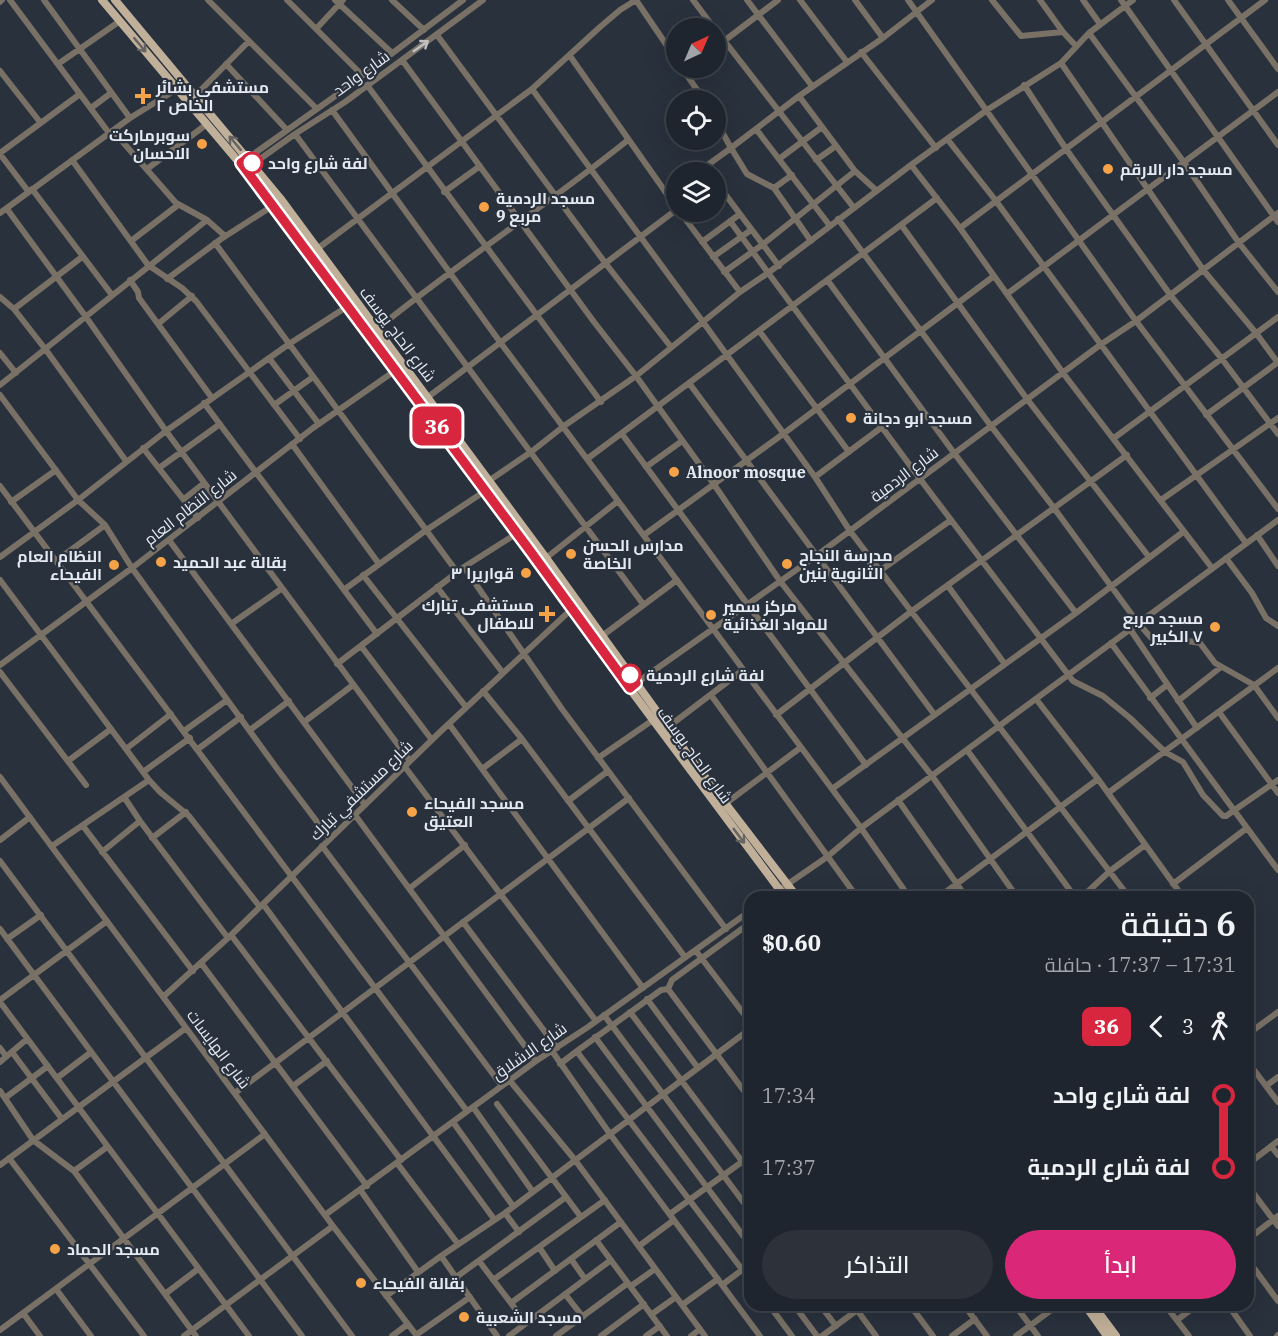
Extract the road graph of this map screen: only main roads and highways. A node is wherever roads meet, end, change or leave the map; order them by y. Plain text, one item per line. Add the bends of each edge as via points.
1 (102, 0) edge
2 (119, 1) edge
3 (247, 164) junction
4 (485, 486) junction
5 (521, 531) junction
6 (576, 605) junction
7 (633, 686) junction
8 (780, 891) edge
9 (792, 891) edge
10 (1089, 1311) edge
11 (1097, 1311) edge
12 (1107, 1336) edge
13 (1116, 1336) edge

1 -> 3 main road, شارع الحاج يوسف via 207,124
3 -> 2 main road, شارع الحاج يوسف
3 - 4 main road, شارع الحاج يوسف via 348,306
3 - 4 main road, شارع الحاج يوسف via 317,249 428,397
4 - 5 main road, شارع الحاج يوسف
5 - 6 main road, شارع الحاج يوسف
5 - 6 main road, شارع الحاج يوسف via 546,558
6 - 7 main road, شارع الحاج يوسف via 602,636
6 - 7 main road, شارع الحاج يوسف via 595,642
7 -> 8 main road, شارع الحاج يوسف via 653,720
7 - 9 main road, شارع الحاج يوسف
10 - 12 main road
11 - 13 main road

